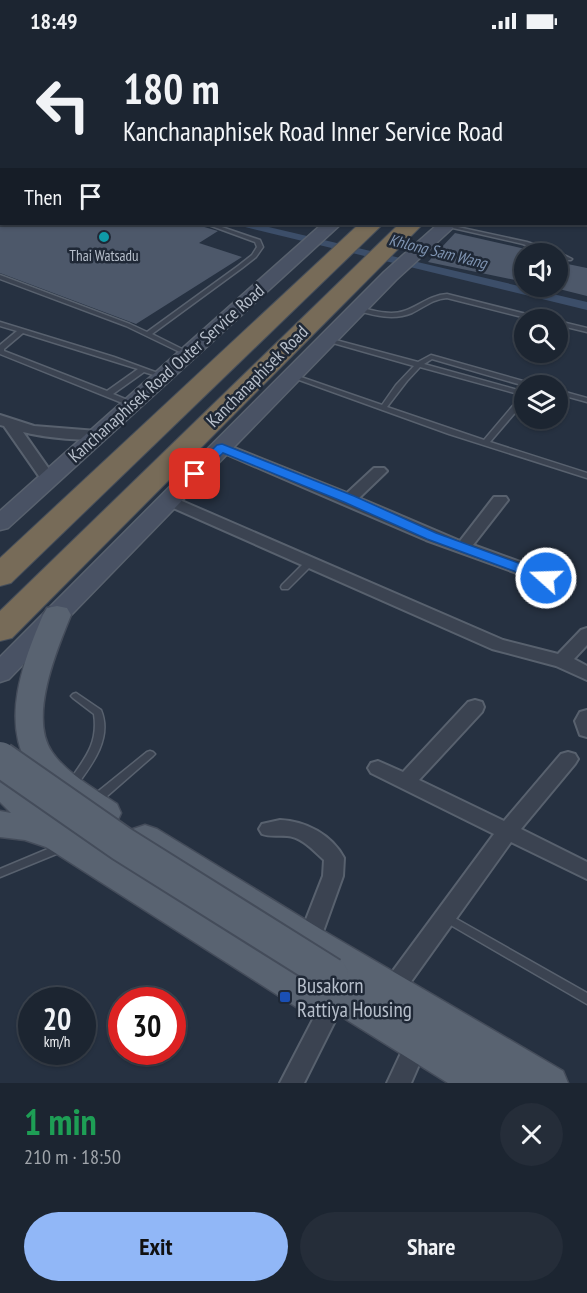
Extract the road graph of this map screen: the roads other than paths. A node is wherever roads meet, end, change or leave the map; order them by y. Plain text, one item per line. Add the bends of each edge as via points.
1 (212, 225) edge
2 (371, 225) edge
3 (411, 225) edge
4 (446, 225) edge
5 (451, 225) edge
6 (326, 229) edge
7 (525, 243) edge
8 (0, 277) edge
9 (357, 309) junction
10 (514, 313) edge
11 (0, 324) edge
12 (568, 325) edge
13 (587, 330) edge
14 (20, 332) junction
15 (148, 334) junction
16 (328, 340) junction
17 (189, 354) junction
18 (420, 365) junction
19 (143, 369) junction
20 (163, 376) junction
21 (293, 376) junction
22 (514, 380) edge
23 (514, 392) edge
24 (109, 393) junction
25 (568, 395) edge
26 (587, 400) edge
27 (134, 404) junction
28 (383, 408) junction
29 (514, 408) edge
30 (5, 422) edge
31 (97, 435) junction
32 (485, 443) junction
33 (222, 447) junction
34 (379, 471) dead end
35 (587, 476) edge
36 (48, 479) junction
37 (349, 499) junction
38 (168, 500) junction
39 (500, 500) dead end
40 (1, 522) edge
41 (463, 548) junction
42 (310, 561) junction
43 (0, 576) edge
44 (567, 585) dead end
45 (285, 587) dead end
46 (57, 615) junction
47 (0, 630) edge
48 (587, 634) edge
49 (562, 661) junction
50 (0, 673) edge
51 (587, 674) edge
52 (76, 696) dead end
53 (475, 707) dead end
54 (587, 717) edge
55 (587, 730) edge
56 (150, 754) dead end
57 (0, 759) edge
58 (568, 759) dead end
59 (41, 761) junction
60 (0, 766) edge
61 (378, 768) dead end
62 (0, 773) edge
63 (405, 782) junction
64 (0, 783) edge
65 (81, 795) junction
66 (0, 824) edge
67 (269, 829) dead end
68 (507, 832) junction
69 (63, 840) junction
70 (587, 871) edge
71 (0, 873) edge
72 (446, 916) junction
73 (309, 940) junction
74 (328, 990) junction
75 (392, 990) junction
76 (587, 999) edge
77 (404, 1071) edge
78 (292, 1083) edge
79 (447, 1083) edge
80 (480, 1083) edge
81 (511, 1083) edge
82 (549, 1083) edge

1 - 15 lane via 251,238 260,247 240,267
2 - 43 highway, Kanchanaphisek Road
3 - 47 highway, Kanchanaphisek Road
4 - 9 main road
5 - 7 lane
6 - 17 main road, Kanchanaphisek Road Outer Service Road
8 - 15 lane
9 - 10 lane via 398,315 437,296 447,296
9 - 16 main road
11 - 14 lane
12 - 13 lane
14 - 19 lane
14 - 24 lane via 1,352
15 - 17 lane
16 - 18 lane
16 - 21 main road
17 - 20 main road, Kanchanaphisek Road Outer Service Road
18 - 22 lane via 436,357
18 - 23 lane
18 - 28 lane
19 - 20 lane
19 - 24 lane
20 - 27 main road, Kanchanaphisek Road Outer Service Road
21 - 28 lane
21 - 33 main road
24 - 27 lane
25 - 26 lane
27 - 31 main road, Kanchanaphisek Road Outer Service Road
28 - 32 lane
29 - 32 lane
30 - 31 street via 42,431
30 - 36 street
31 - 36 main road, Kanchanaphisek Road Outer Service Road
32 - 35 lane
33 - 37 street
33 - 38 main road
34 - 37 street
36 - 40 main road, Kanchanaphisek Road Outer Service Road
37 - 41 street
38 - 42 street
38 - 46 main road
39 - 41 street
41 - 44 street
42 - 45 lane
42 - 49 street via 498,645
46 - 50 main road
46 - 59 main road via 35,669 28,710 32,746
48 - 49 street
49 - 51 street
52 - 65 lane via 98,712 101,735 87,765
53 - 63 street
54 - 55 street
56 - 65 lane
57 - 74 main road, bridge
58 - 68 street
59 - 60 main road via 12,758
59 - 65 main road
61 - 63 street
62 - 74 main road via 123,861
63 - 68 street
64 - 69 main road
65 - 73 main road
66 - 69 main road via 25,827
67 - 73 street via 302,829 334,858 333,876
68 - 70 street
68 - 72 street
69 - 71 lane
69 - 74 main road
72 - 75 street
72 - 76 lane
73 - 75 main road
74 - 77 main road
74 - 78 street
74 - 80 main road
74 - 81 main road
75 - 82 main road
77 - 79 main road

